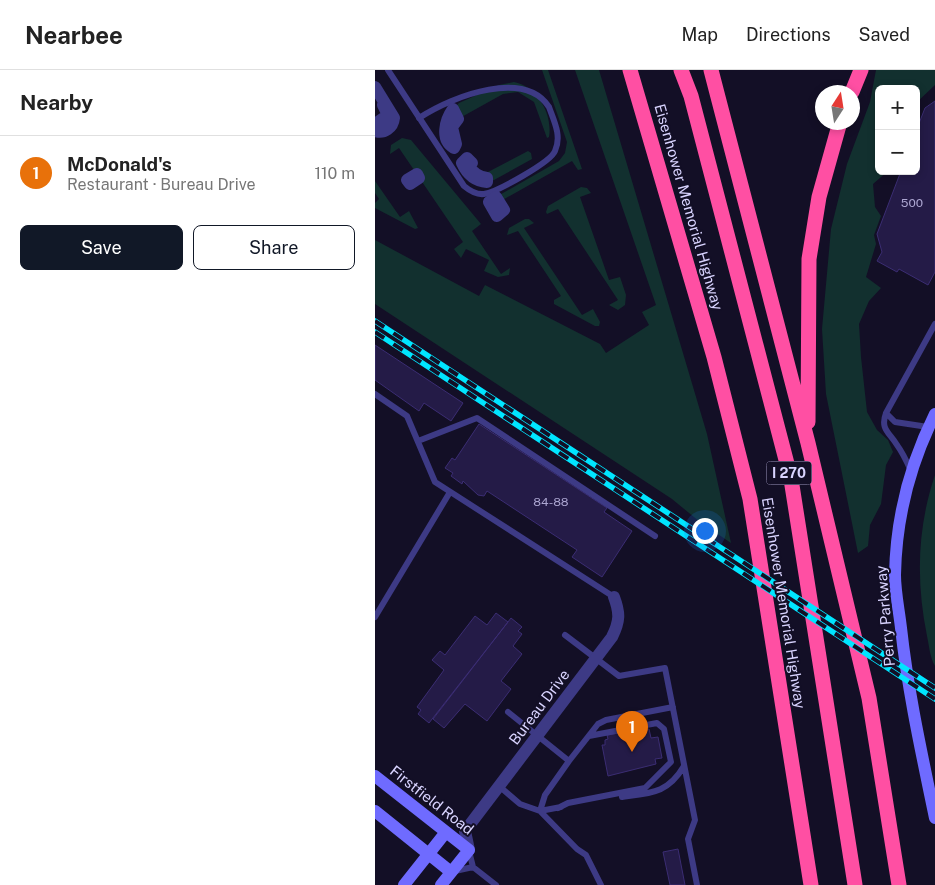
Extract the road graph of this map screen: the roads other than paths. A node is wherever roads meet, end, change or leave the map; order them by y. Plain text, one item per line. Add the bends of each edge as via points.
1 (388, 70) edge
2 (630, 70) edge
3 (681, 70) edge
4 (711, 70) edge
5 (861, 70) edge
6 (855, 85) edge
7 (472, 86) dead end
8 (375, 87) edge
9 (543, 91) dead end
10 (375, 93) edge
11 (419, 118) junction
12 (375, 124) edge
13 (838, 130) edge
14 (375, 131) edge
15 (935, 324) edge
16 (375, 394) edge
17 (886, 413) junction
18 (935, 414) edge
19 (928, 427) junction
20 (418, 442) junction
21 (808, 443) junction
22 (911, 472) junction
23 (450, 492) junction
24 (655, 536) dead end
25 (615, 597) joint
26 (375, 617) edge
27 (565, 635) dead end
28 (597, 658) junction
29 (673, 707) junction
30 (508, 712) dead end
31 (537, 736) junction
32 (589, 736) junction
33 (569, 761) junction
34 (684, 766) junction
35 (375, 776) edge
36 (499, 786) junction
37 (558, 808) junction
38 (375, 811) edge
39 (540, 811) junction
40 (935, 818) edge
41 (465, 831) junction
42 (446, 832) junction
43 (469, 850) junction
44 (428, 854) junction
45 (473, 867) junction
46 (451, 872) junction
47 (404, 885) edge
48 (441, 885) edge
49 (496, 885) edge
50 (601, 885) edge
51 (697, 885) edge
52 (811, 885) edge
53 (855, 885) edge
54 (899, 885) edge

1 - 11 lane
2 - 52 highway, Eisenhower Memorial Highway / I 270 via 711,348 750,499
3 - 53 highway, I 270 via 691,96 791,479
4 - 21 highway, I 270
5 - 6 highway
7 - 11 lane
8 - 14 street via 394,121 384,132
9 - 11 lane via 558,135 553,155 491,192 476,193 464,186
10 - 12 street via 388,114
13 - 21 highway via 819,197 809,259
15 - 17 lane
16 - 20 lane via 407,416
17 - 19 lane via 895,422
17 - 22 lane via 885,431 898,446
18 - 19 street, Perry Parkway
19 - 22 street, Perry Parkway
20 - 23 lane via 435,482
20 - 24 lane via 477,418
21 - 54 highway, I 270 via 869,698
22 - 40 street, Perry Parkway via 900,521 895,576 907,681
23 - 25 lane
23 - 26 lane
25 - 28 street, Bureau Drive via 620,611 619,623
27 - 28 lane
28 - 29 lane via 619,676 665,668
28 - 31 street, Bureau Drive
29 - 32 lane via 606,720 598,724
29 - 34 lane
30 - 31 lane
31 - 33 lane
31 - 36 street, Bureau Drive
32 - 33 lane
32 - 37 lane via 657,723 664,728 671,762 645,788 568,803
33 - 39 lane via 545,795
34 - 37 lane via 676,780 651,793
34 - 51 lane via 695,820 688,839
35 - 42 street, Firstfield Road
36 - 39 lane via 520,804
36 - 41 street, Bureau Drive
37 - 39 lane
38 - 44 street
39 - 50 lane via 585,855
41 - 42 street
41 - 43 street
42 - 43 street, Firstfield Road
42 - 44 street
43 - 45 lane
43 - 46 street
44 - 46 street
44 - 47 street
45 - 46 lane
45 - 49 lane
46 - 48 street

